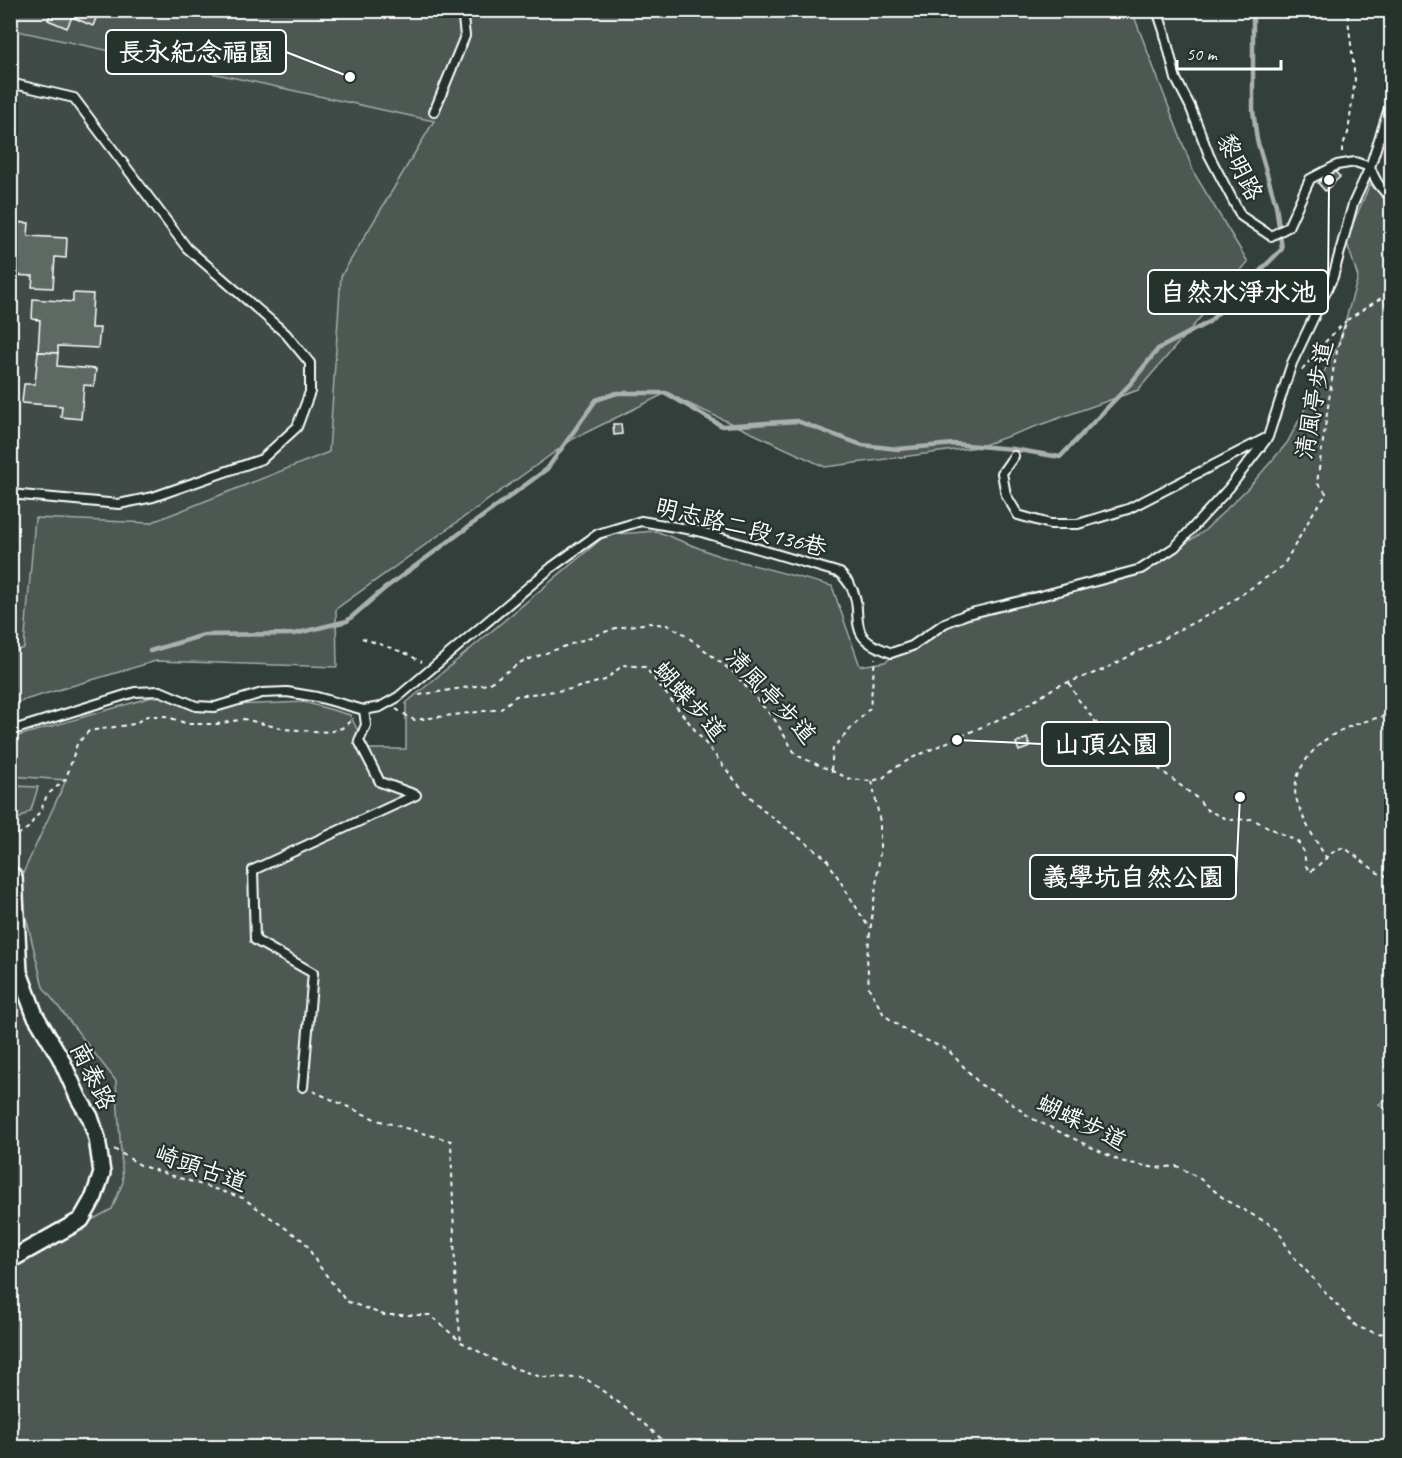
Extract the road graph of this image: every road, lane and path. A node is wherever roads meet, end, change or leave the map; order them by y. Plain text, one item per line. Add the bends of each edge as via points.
1 (457, 10) edge
2 (1157, 10) edge
3 (1347, 10) edge
4 (10, 83) edge
5 (1392, 99) edge
6 (434, 112) dead end
7 (1343, 164) junction
8 (1370, 167) junction
9 (1392, 198) edge
10 (1392, 291) edge
11 (1347, 320) junction
12 (1301, 370) dead end
13 (1268, 437) junction
14 (1014, 456) dead end
15 (10, 494) edge
16 (10, 555) edge
17 (10, 560) edge
18 (362, 639) dead end
19 (877, 646) junction
20 (432, 668) junction
21 (1069, 683) junction
22 (398, 697) junction
23 (386, 704) junction
24 (364, 712) junction
25 (1392, 714) edge
26 (10, 731) edge
27 (831, 770) junction
28 (872, 781) junction
29 (10, 840) edge
30 (1327, 859) junction
31 (10, 873) edge
32 (1392, 878) edge
33 (870, 930) junction
34 (303, 1087) joint
35 (97, 1138) junction
36 (10, 1260) edge
37 (1392, 1334) edge
38 (460, 1342) junction
39 (672, 1448) edge

1 - 6 lane via 463,18 465,36
2 - 7 lane, 黎明路 via 1176,79 1241,216 1271,236 1288,227 1310,179
3 - 7 path via 1355,79 1348,134 1342,147
4 - 15 lane via 74,98 187,248 286,334 310,363 309,392 297,428 262,459 153,497 119,504
5 - 8 lane
7 - 8 lane via 1355,162
8 - 9 lane via 1383,192
8 - 13 lane via 1353,204 1333,278 1292,363
10 - 11 path, 清風亭步道
11 - 12 path
11 - 21 path, 清風亭步道 via 1334,366 1317,483 1327,494 1283,566 1225,606 1103,670
13 - 14 lane via 1128,509 1078,524 1050,524 1018,515 1006,495 1002,473
13 - 19 lane via 1229,488 1175,547 1141,568 967,614 945,623 912,646 891,653
16 - 17 lane
18 - 20 path via 405,653
19 - 20 lane, 明志路二段136巷 via 862,635 856,599 851,585 840,573 698,531 641,521 598,534 552,567
19 - 27 path via 870,708 833,748
20 - 22 lane, 明志路二段136巷
21 - 28 path via 1054,687 1013,713 914,757
21 - 30 path via 1111,742 1154,765 1207,810 1229,820 1252,819 1283,833 1298,842 1311,872
22 - 23 lane, 明志路二段136巷
22 - 27 path, 清風亭步道 via 488,684 520,662 616,628 649,623 667,625 734,673 775,720 796,755
23 - 24 lane, 明志路二段136巷
23 - 33 path, 蝴蝶步道 via 414,720 501,709 516,696 572,689 605,680 623,665 645,667 737,783 764,811 826,858
24 - 26 lane, 明志路二段136巷 via 287,692 262,693 215,707 196,706 160,691 135,692
24 - 29 path via 329,732 284,729 244,719 188,724 165,716 147,716 134,724 89,731 77,744 66,779 47,795 27,828
24 - 34 lane via 366,725 359,741 380,782 416,795 253,870 255,940 314,972
25 - 30 path via 1324,738 1308,755 1296,779 1296,799
27 - 28 path, 清風亭步道 via 850,779
28 - 33 path, 蝴蝶步道 via 880,822 880,853
30 - 32 path via 1340,848 1346,848 1378,873
31 - 35 street, 南泰路 via 14,877 19,972 35,1015 60,1057
33 - 37 path, 蝴蝶步道 via 868,988 884,1015 908,1032 948,1050 981,1085 1031,1118 1120,1161 1156,1168 1177,1166 1199,1178 1227,1201 1277,1228 1291,1254 1357,1327
34 - 38 path via 377,1120 450,1142
35 - 36 street, 南泰路 via 102,1173 81,1220
35 - 38 path, 崎頭古道 via 142,1166 243,1197 305,1242 346,1301 384,1315 430,1316
38 - 39 path, 崎頭古道 via 502,1364 541,1377 585,1378

